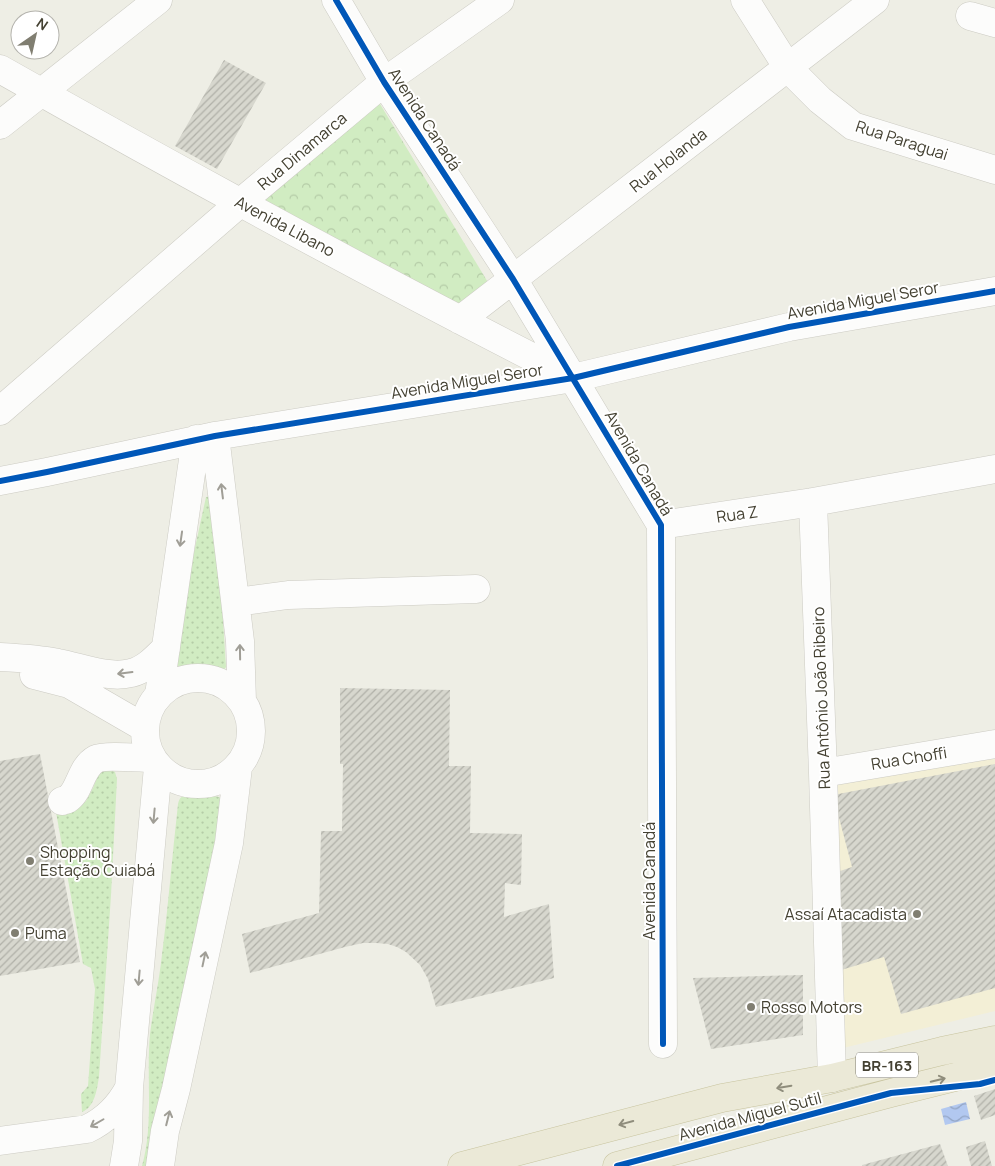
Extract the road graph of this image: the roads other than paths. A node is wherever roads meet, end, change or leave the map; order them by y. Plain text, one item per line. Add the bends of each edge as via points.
1 (158, 0) edge
2 (336, 0) edge
3 (500, 0) edge
4 (745, 0) edge
5 (876, 0) edge
6 (788, 68) junction
7 (0, 69) edge
8 (384, 82) junction
9 (41, 92) junction
10 (0, 126) edge
11 (995, 170) edge
12 (241, 202) junction
13 (514, 279) junction
14 (995, 291) edge
15 (460, 320) junction
16 (573, 378) junction
17 (0, 411) edge
18 (206, 438) junction
19 (995, 469) edge
20 (0, 480) edge
21 (814, 502) junction
22 (661, 525) junction
23 (476, 589) dead end
24 (236, 602) junction
25 (166, 648) junction
26 (0, 657) edge
27 (0, 672) edge
28 (159, 695) junction
29 (242, 701) junction
30 (145, 728) junction
31 (995, 744) edge
32 (155, 763) junction
33 (238, 767) junction
34 (823, 773) junction
35 (62, 801) dead end
36 (995, 1040) edge
37 (663, 1044) dead end
38 (995, 1067) edge
39 (832, 1078) junction
40 (129, 1088) junction
41 (0, 1141) edge
42 (124, 1166) edge
43 (160, 1166) edge
44 (462, 1166) edge
45 (617, 1166) edge

1 - 9 street
2 - 8 street, Avenida Canadá
3 - 8 street, Rua Dinamarca
4 - 6 street, Rua Paraguai
5 - 6 street, Rua Holanda
6 - 11 street, Rua Paraguai via 820,100 853,126
6 - 13 street, Rua Holanda
7 - 9 street, Avenida Libano
8 - 12 street, Rua Dinamarca
8 - 13 street, Avenida Canadá
9 - 10 street
9 - 12 street, Avenida Libano
12 - 15 street, Avenida Libano
12 - 17 street, Rua Dinamarca
13 - 15 street, Rua Holanda
13 - 16 street, Avenida Canadá
14 - 16 street, Avenida Miguel Seror via 789,327
15 - 16 street, Avenida Libano
16 - 18 street, Avenida Miguel Seror
16 - 22 street, Avenida Canadá
18 - 20 street, Avenida Miguel Seror
24 -> 18 street
18 -> 25 street
19 - 21 street
21 - 22 street, Rua Z
21 - 34 street, Rua Antônio João Ribeiro
22 - 37 street, Avenida Canadá
23 - 24 street via 288,595
29 -> 24 street
25 -> 26 street via 145,666 129,674 114,675 59,663
25 - 28 street
27 - 30 street via 34,675 69,684
28 - 29 street via 186,679 202,678 217,682
28 - 30 street via 149,710
29 - 33 street via 249,717 251,734 247,752
30 - 32 street via 146,744
31 - 34 street, Rua Choffi
32 - 33 street via 177,780 193,784 209,784
32 - 35 street via 111,757 95,760 70,798
32 -> 40 street
43 -> 33 street via 229,843
34 - 39 street, Rua Antônio João Ribeiro
36 - 39 highway, Avenida Miguel Sutil / BR-163
45 -> 38 highway, Avenida Miguel Sutil / BR-163
39 -> 44 highway, Avenida Miguel Sutil / BR-163 via 722,1098
40 -> 41 street via 123,1100 106,1117 86,1129
40 - 42 street

